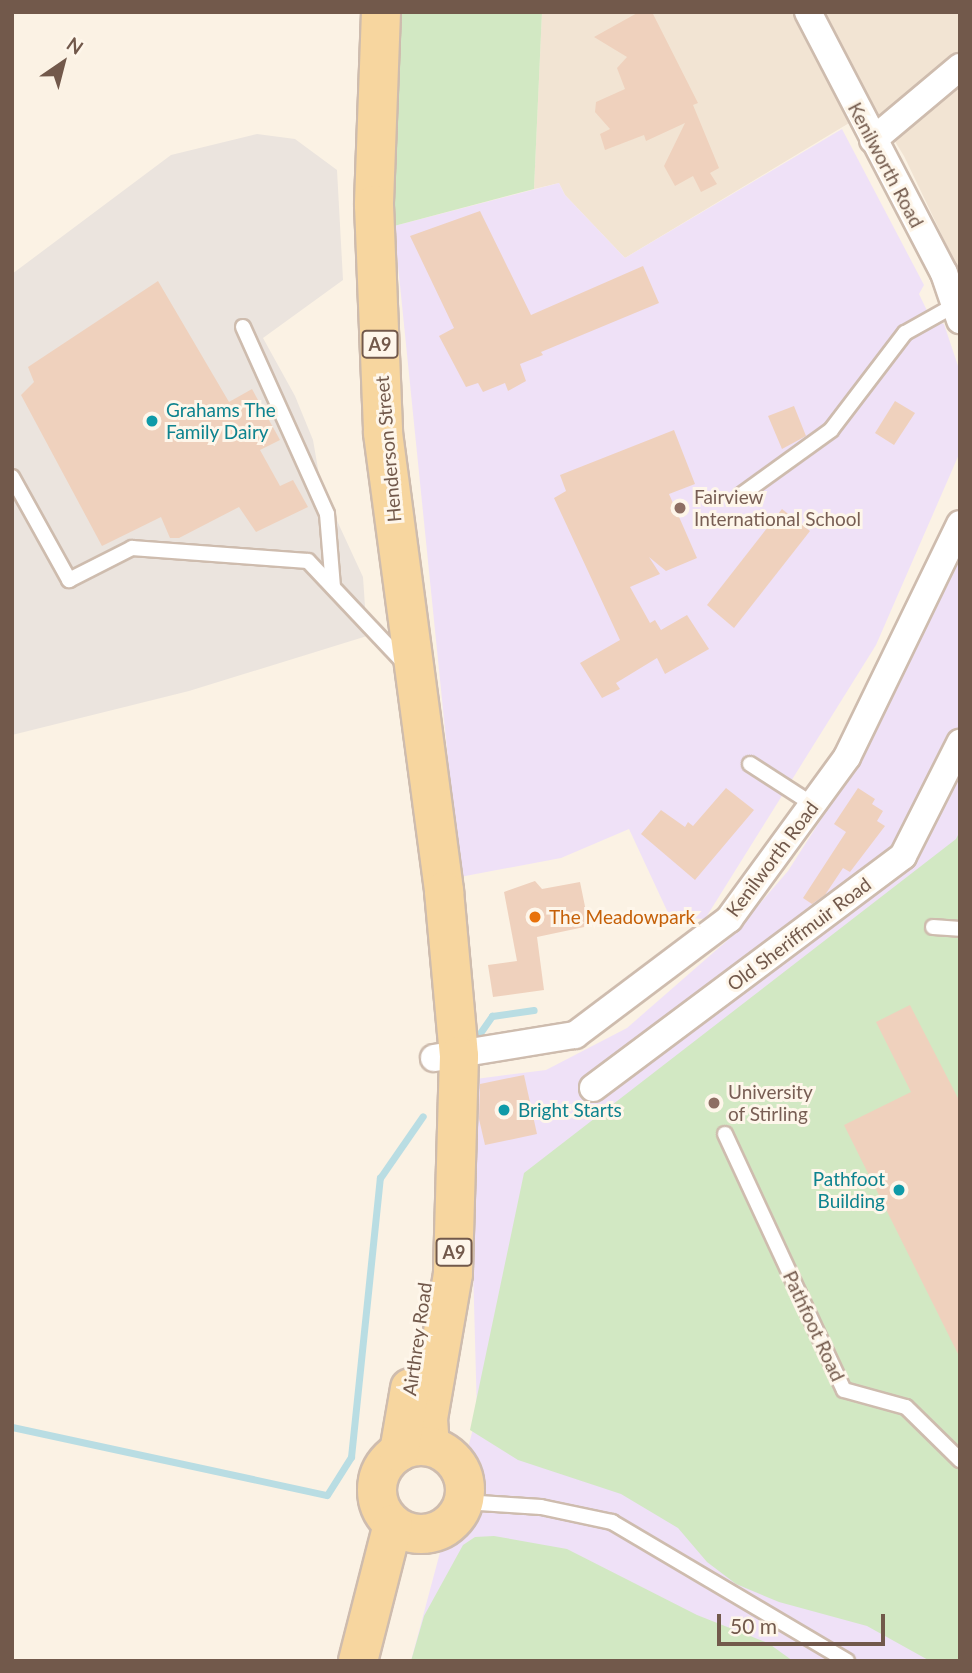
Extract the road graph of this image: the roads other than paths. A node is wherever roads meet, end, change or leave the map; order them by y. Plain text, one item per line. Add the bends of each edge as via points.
1 (381, 12) edge
2 (808, 12) edge
3 (960, 67) edge
4 (873, 140) junction
5 (957, 312) edge
6 (243, 327) dead end
7 (12, 477) edge
8 (741, 495) dead end
9 (960, 524) edge
10 (333, 587) junction
11 (415, 674) junction
12 (960, 743) edge
13 (750, 764) dead end
14 (813, 804) junction
15 (933, 927) dead end
16 (960, 929) edge
17 (446, 1057) junction
18 (593, 1088) dead end
19 (725, 1134) dead end
20 (414, 1449) junction
21 (960, 1460) edge
22 (464, 1502) junction
23 (406, 1529) junction
24 (358, 1661) edge
25 (374, 1661) edge
26 (847, 1661) edge

1 - 11 main road, Henderson Street / A9 via 374,205 383,433
2 - 4 street, Kenilworth Road
3 - 4 street
4 - 5 street, Kenilworth Road via 944,273
5 - 8 lane via 905,333 831,430
6 - 10 lane via 327,514
7 - 10 lane via 69,580 132,548 308,561
9 - 14 street, Kenilworth Road via 847,757
10 - 11 lane
11 - 17 main road, Henderson Street / A9
12 - 18 street, Old Sheriffmuir Road via 903,856
13 - 14 lane
14 - 17 street, Kenilworth Road via 729,919 575,1035
15 - 16 lane
17 - 20 main road, Airthrey Road / A9 via 453,1274 428,1419
19 - 21 lane, Pathfoot Road via 844,1390 906,1407
20 - 22 main road via 450,1456 460,1469
20 - 23 main road via 381,1470 377,1488 380,1506
22 - 23 main road via 454,1519 438,1531
22 - 26 lane via 541,1507 612,1522
23 - 24 main road
23 - 25 main road

